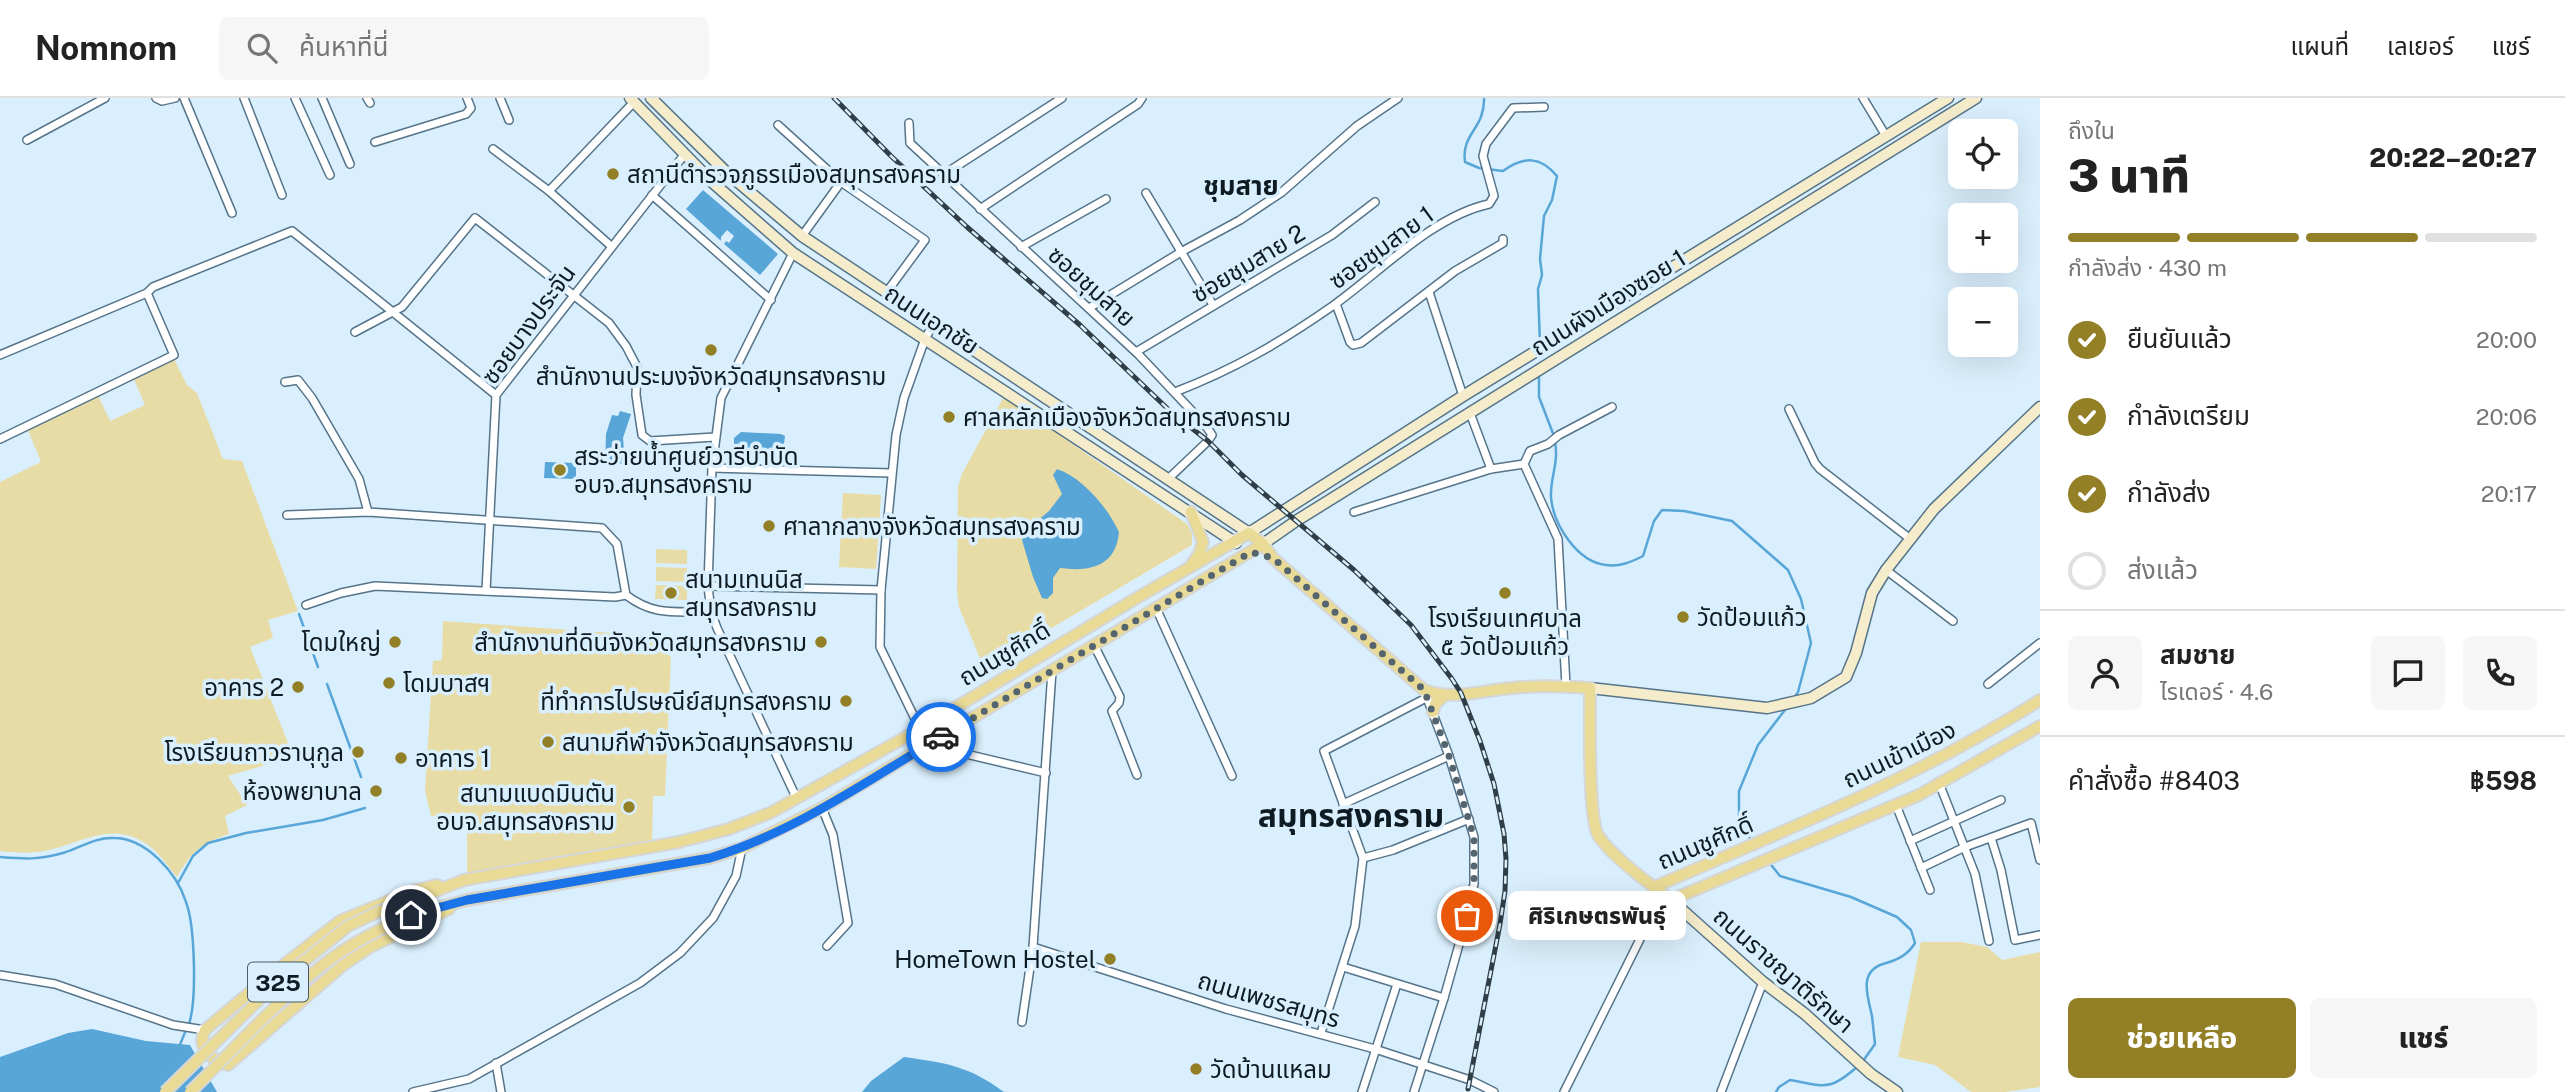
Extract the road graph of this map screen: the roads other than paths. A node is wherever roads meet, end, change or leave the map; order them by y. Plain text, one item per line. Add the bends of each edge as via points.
1 (105, 98) edge
2 (156, 98) edge
3 (175, 98) edge
4 (184, 98) edge
5 (244, 98) edge
6 (295, 98) edge
7 (322, 98) edge
8 (467, 98) edge
9 (500, 98) edge
10 (650, 98) edge
11 (1062, 98) edge
12 (1142, 98) edge
13 (1398, 98) edge
14 (1863, 98) edge
15 (1948, 98) edge
16 (1976, 98) edge
17 (632, 100) edge
18 (1544, 107) dead end
19 (509, 120) dead end
20 (909, 123) dead end
21 (778, 125) dead end
22 (1886, 136) junction
23 (27, 141) dead end
24 (375, 142) dead end
25 (493, 149) dead end
26 (684, 155) junction
27 (350, 164) dead end
28 (330, 175) dead end
29 (943, 175) junction
30 (841, 182) junction
31 (549, 191) junction
32 (1146, 193) dead end
33 (282, 195) dead end
34 (652, 195) junction
35 (1106, 199) dead end
36 (1375, 202) dead end
37 (980, 209) junction
38 (232, 213) dead end
39 (802, 236) junction
40 (1503, 239) dead end
41 (611, 246) junction
42 (1021, 247) junction
43 (1181, 252) junction
44 (793, 253) junction
45 (1429, 292) junction
46 (147, 293) junction
47 (886, 293) junction
48 (572, 296) junction
49 (771, 300) junction
50 (1336, 304) junction
51 (1213, 305) junction
52 (1089, 308) junction
53 (393, 311) junction
54 (934, 323) junction
55 (355, 332) dead end
56 (925, 340) junction
57 (1136, 352) junction
58 (0, 355) edge
59 (285, 382) dead end
60 (1175, 392) junction
61 (496, 395) junction
62 (1463, 396) junction
63 (1612, 407) dead end
64 (2040, 407) edge
65 (1789, 409) dead end
66 (1469, 413) junction
67 (715, 437) junction
68 (0, 439) edge
69 (1524, 464) junction
70 (712, 468) junction
71 (1491, 468) junction
72 (891, 473) junction
73 (1168, 479) junction
74 (1306, 496) junction
75 (1314, 509) junction
76 (368, 512) junction
77 (1191, 512) junction
78 (1354, 512) dead end
79 (287, 515) dead end
80 (491, 520) junction
81 (1249, 533) junction
82 (1909, 538) junction
83 (1236, 542) junction
84 (1263, 544) junction
85 (1251, 552) junction
86 (1273, 558) junction
87 (1188, 569) junction
88 (1886, 570) junction
89 (708, 586) junction
90 (881, 590) junction
91 (486, 591) junction
92 (626, 595) junction
93 (1135, 599) junction
94 (306, 605) dead end
95 (1156, 608) junction
96 (711, 612) junction
97 (1144, 615) junction
98 (1953, 621) dead end
99 (1094, 645) junction
100 (2037, 646) edge
101 (2040, 656) edge
102 (1052, 671) junction
103 (1988, 684) dead end
104 (1566, 686) junction
105 (1590, 688) junction
106 (1426, 693) junction
107 (1445, 695) junction
108 (2040, 700) edge
109 (1433, 712) junction
110 (2040, 726) edge
111 (920, 729) junction
112 (928, 745) junction
113 (1449, 756) junction
114 (1046, 773) junction
115 (1137, 775) dead end
116 (1232, 776) dead end
117 (1939, 783) junction
118 (796, 797) junction
119 (2001, 800) dead end
120 (1343, 804) junction
121 (1896, 805) junction
122 (822, 808) junction
123 (1469, 820) junction
124 (1954, 820) junction
125 (1772, 836) joint
126 (1991, 838) junction
127 (1910, 841) junction
128 (1965, 847) junction
129 (742, 848) junction
130 (1779, 855) joint
131 (1363, 858) junction
132 (2040, 860) edge
133 (1921, 868) junction
134 (464, 880) junction
135 (1654, 887) junction
136 (1930, 890) dead end
137 (467, 900) junction
138 (1671, 900) junction
139 (2040, 935) edge
140 (1989, 941) dead end
141 (827, 946) dead end
142 (1033, 947) junction
143 (1343, 967) junction
144 (0, 975) edge
145 (1763, 982) junction
146 (1397, 984) junction
147 (1444, 998) junction
148 (1022, 1022) dead end
149 (201, 1029) junction
150 (1321, 1033) junction
151 (1375, 1049) junction
152 (496, 1063) junction
153 (1423, 1065) junction
154 (165, 1092) edge
155 (190, 1092) edge
156 (413, 1092) edge
157 (501, 1092) edge
158 (1362, 1092) edge
159 (1414, 1092) edge
160 (1494, 1092) edge
161 (1564, 1092) edge
162 (1721, 1092) edge
163 (1897, 1092) edge

1 - 23 street
2 - 3 street
4 - 38 street
5 - 33 street
6 - 28 street
7 - 27 street
8 - 24 street via 471,108 467,114
9 - 19 street
10 - 39 main road, ถนนเอกชัย via 726,172
11 - 29 street
12 - 37 street
13 - 43 street via 1357,126 1282,192
14 - 22 street
15 - 22 main road, ถนนผังเมืองซอย 1
16 - 66 main road, ถนนผังเมืองซอย 1
17 - 26 main road, ถนนเอกชัย
17 - 31 street
18 - 50 street, ซอยชุมสาย 1 via 1513,108 1486,144 1483,156 1494,196 1489,204 1469,208 1410,246
20 - 29 street, ซอยชุมสาย via 910,143
21 - 30 street
22 - 62 main road, ถนนผังเมืองซอย 1
25 - 31 street
26 - 34 street, ซอยบางประจัน
26 - 44 main road, ถนนเอกชัย
29 - 37 street, ซอยชุมสาย
30 - 39 street
30 - 47 street via 925,240
31 - 41 street
32 - 43 street
34 - 41 street, ซอยบางประจัน
34 - 49 street
35 - 42 street
36 - 51 street, ซอยชุมสาย 2 via 1332,236
37 - 42 street, ซอยชุมสาย
39 - 47 main road, ถนนเอกชัย
40 - 45 street via 1497,248 1455,271
41 - 48 street, ซอยบางประจัน
42 - 52 street, ซอยชุมสาย
43 - 51 street
43 - 52 street
44 - 49 street
44 - 56 main road, ถนนเอกชัย
45 - 50 street via 1353,345
45 - 62 street
46 - 53 street via 292,231
46 - 58 street
46 - 68 street via 174,355
47 - 54 main road, ถนนเอกชัย
48 - 53 street via 475,218
48 - 61 street, ซอยบางประจัน
48 - 67 street via 609,323 626,346 637,368 642,435 650,441
49 - 67 street via 721,398
50 - 60 street, ซอยชุมสาย 1 via 1266,351
51 - 57 street, ซอยชุมสาย 2
52 - 57 street, ซอยชุมสาย
53 - 55 street
53 - 61 street
54 - 56 street
54 - 73 main road, ถนนเอกชัย
56 - 72 street via 904,398
56 - 77 main road, ถนนเอกชัย
57 - 60 street, ซอยชุมสาย
59 - 76 street via 298,380 312,398 359,479
60 - 73 street, ซอยชุมสาย via 1212,435
61 - 80 street, ซอยบางประจัน
62 - 74 main road, ถนนผังเมืองซอย 1
63 - 69 street via 1530,451
64 - 82 main road
65 - 82 street via 1820,469
66 - 71 street
66 - 75 main road, ถนนผังเมืองซอย 1
67 - 70 street
69 - 71 street
69 - 104 street via 1558,539
70 - 72 street
70 - 89 street
71 - 78 street
72 - 90 street
73 - 81 main road, ถนนเอกชัย
74 - 75 main road
74 - 81 main road, ถนนผังเมืองซอย 1
75 - 84 main road, ถนนผังเมืองซอย 1
76 - 79 street
76 - 80 street
77 - 83 main road, ถนนเอกชัย
77 - 87 main road via 1203,542
80 - 91 street, ซอยบางประจัน
80 - 92 street via 602,528 617,544
81 - 83 main road, ถนนชูศักดิ์
81 - 84 main road
82 - 88 main road
83 - 85 main road
83 - 87 main road, ถนนชูศักดิ์ / 325
84 - 85 main road, ถนนชูศักดิ์
84 - 86 main road
85 - 86 main road
85 - 95 main road, ถนนชูศักดิ์ / 325
86 - 106 main road
87 - 93 main road, ถนนชูศักดิ์ / 325
88 - 98 street
88 - 105 main road via 1872,593 1846,677 1811,698 1768,708
89 - 90 street
89 - 96 street
90 - 111 street via 880,647
91 - 92 street
91 - 94 street via 375,586
92 - 96 street via 652,610
93 - 97 main road
93 - 111 main road, ถนนชูศักดิ์ / 325
95 - 97 main road, ถนนชูศักดิ์ / 325
95 - 116 street
96 - 118 street
97 - 99 main road, ถนนชูศักดิ์ / 325
99 - 102 main road, ถนนชูศักดิ์ / 325
99 - 115 street via 1119,697 1112,711
100 - 101 street
100 - 103 street
102 - 112 main road, ถนนชูศักดิ์ / 325
102 - 114 street
104 - 105 main road
104 - 107 main road
105 - 135 main road, ถนนราชญาติรักษา via 1596,831
106 - 107 main road
106 - 109 street
106 - 120 street via 1324,751
107 - 109 main road
108 - 125 main road, ถนนเข้าเมือง via 1906,777
109 - 113 street
110 - 117 main road, ถนนเข้าเมือง
111 - 118 main road, ถนนชูศักดิ์ / 325
112 - 114 street
112 - 122 main road, ถนนชูศักดิ์ / 325
113 - 120 street
113 - 123 street
114 - 142 street
117 - 121 main road, ถนนเข้าเมือง
117 - 124 street
118 - 134 main road, ถนนชูศักดิ์ / 325 via 729,829 679,842
119 - 124 street
120 - 131 street
121 - 127 street
121 - 130 main road, ถนนเข้าเมือง
122 - 129 main road, ถนนชูศักดิ์ / 325
122 - 141 street via 833,835 848,923
123 - 131 street
123 - 147 street via 1474,837 1474,884
124 - 127 street
124 - 128 street
125 - 135 main road, ถนนชูศักดิ์
126 - 128 street
126 - 132 street via 2031,823
126 - 139 street via 2015,940
127 - 133 street
128 - 133 street
128 - 140 street
129 - 137 main road, ถนนชูศักดิ์ / 325 via 710,858
129 - 152 street via 736,876 713,918 680,953 628,990
130 - 138 main road, ถนนชูศักดิ์
131 - 143 street via 1355,926
133 - 136 street
134 - 149 main road via 416,890 340,921
134 - 154 main road, ถนนชูศักดิ์ / 325, bridge via 357,922 328,942 274,985
135 - 138 main road, ถนนราชญาติรักษา
137 - 149 main road via 343,965 228,1065 212,1059 204,1048
137 - 155 main road, ถนนชูศักดิ์ / 325, bridge via 411,915 368,934 333,957
138 - 145 main road, ถนนราชญาติรักษา
138 - 161 street via 1656,909
142 - 148 street
142 - 150 street, ถนนเพชรสมุทร via 1226,1009
143 - 146 street
143 - 150 street
144 - 149 street via 55,984 173,1025
145 - 162 street
145 - 163 main road, ถนนราชญาติรักษา
146 - 147 street
146 - 151 street
147 - 153 street
150 - 151 street, ถนนเพชรสมุทร
151 - 153 street, ถนนเพชรสมุทร
151 - 158 street
152 - 156 street via 469,1079
152 - 157 street
153 - 159 street
153 - 160 street, ถนนเพชรสมุทร

